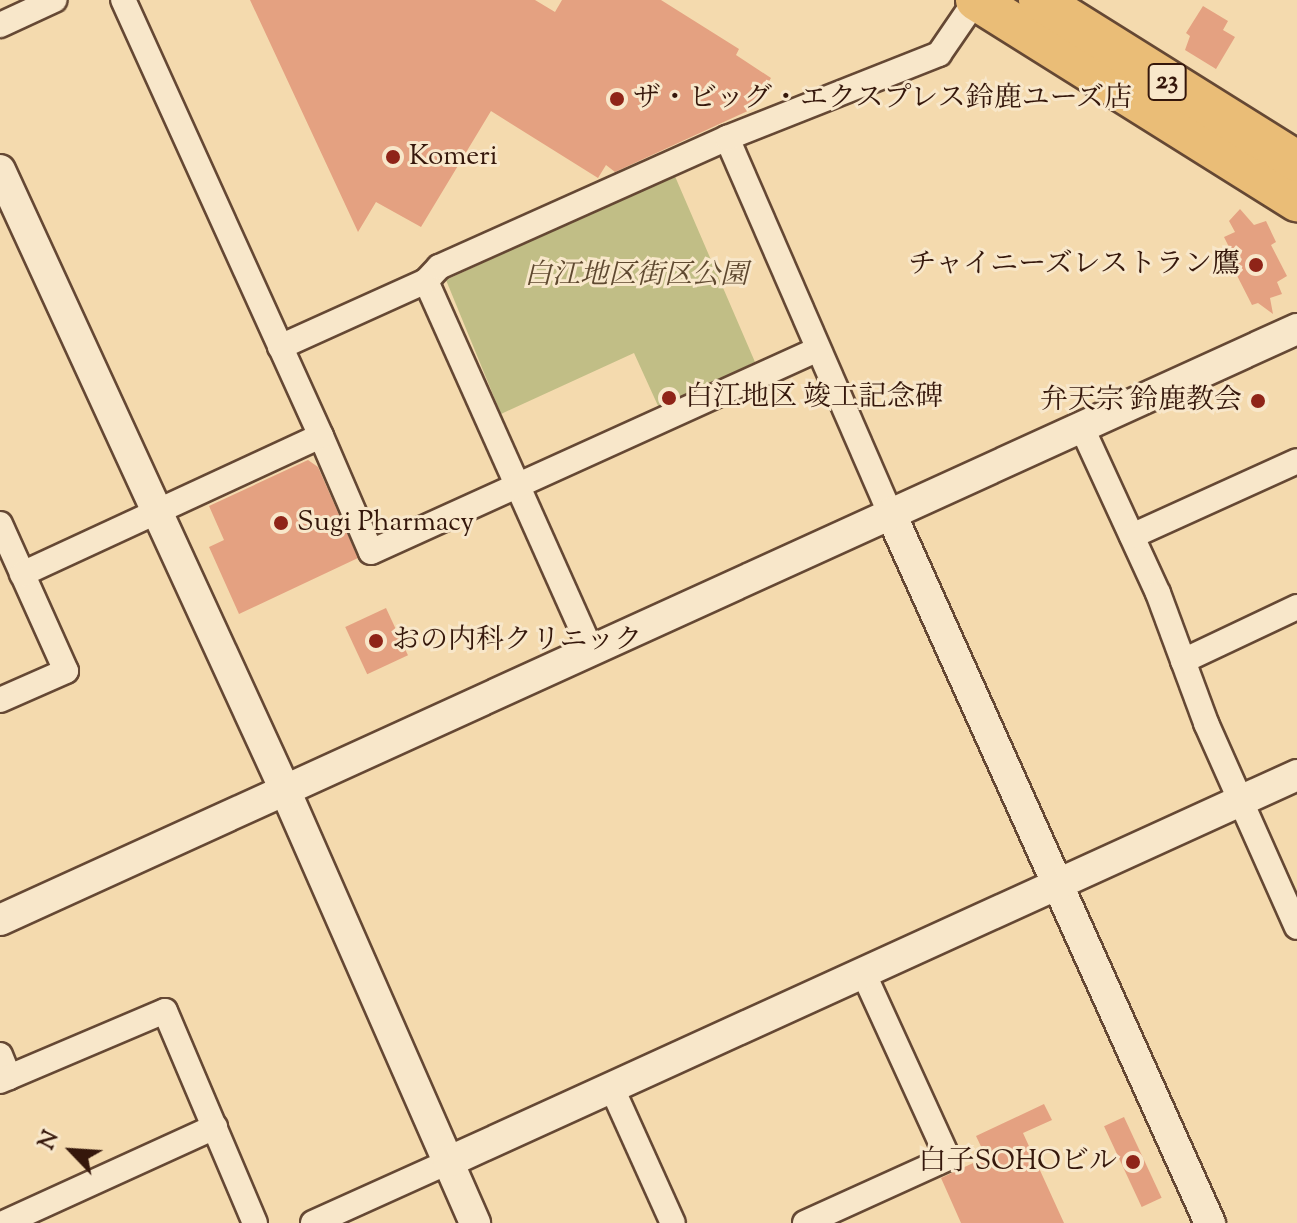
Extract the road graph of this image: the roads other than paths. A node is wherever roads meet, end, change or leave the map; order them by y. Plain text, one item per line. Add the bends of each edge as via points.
1 (54, 0) edge
2 (123, 0) edge
3 (976, 0) edge
4 (1039, 0) edge
5 (0, 25) edge
6 (727, 138) junction
7 (1297, 161) edge
8 (3, 184) edge
9 (1297, 201) edge
10 (426, 281) junction
11 (1297, 329) edge
12 (280, 347) junction
13 (817, 350) junction
14 (1082, 428) junction
15 (321, 436) junction
16 (1297, 461) edge
17 (515, 484) junction
18 (890, 512) junction
19 (155, 514) junction
20 (0, 524) edge
21 (1132, 536) junction
22 (22, 574) junction
23 (1297, 607) edge
24 (591, 650) junction
25 (1183, 661) junction
26 (0, 700) edge
27 (1297, 775) edge
28 (285, 790) junction
29 (1240, 801) junction
30 (1059, 884) junction
31 (0, 920) edge
32 (1297, 927) edge
33 (863, 972) junction
34 (3, 1071) edge
35 (611, 1086) junction
36 (215, 1127) junction
37 (448, 1162) junction
38 (4, 1223) edge
39 (255, 1223) edge
40 (313, 1223) edge
41 (475, 1223) edge
42 (673, 1223) edge
43 (805, 1223) edge
44 (1210, 1223) edge

1 - 5 street
2 - 12 street
3 - 6 street via 939,54
3 - 9 highway, 23
4 - 7 highway, 23
6 - 10 street via 439,267
6 - 13 street via 811,322
8 - 19 street
10 - 12 street
10 - 17 street
11 - 14 street
12 - 15 street
13 - 17 street
13 - 18 street
14 - 18 street
14 - 21 street
15 - 17 street via 371,552
15 - 19 street
16 - 21 street
17 - 24 street
18 - 24 street
18 - 30 street
19 - 22 street
19 - 28 street
20 - 22 street
21 - 25 street
22 - 26 street via 66,671
23 - 25 street
24 - 28 street
25 - 29 street
27 - 29 street
28 - 31 street
28 - 37 street
29 - 30 street
29 - 32 street
30 - 33 street
30 - 44 street
33 - 35 street
33 - 43 street via 948,1158
34 - 36 street via 165,1011
35 - 37 street
35 - 42 street
36 - 38 street
36 - 39 street
37 - 40 street
37 - 41 street

